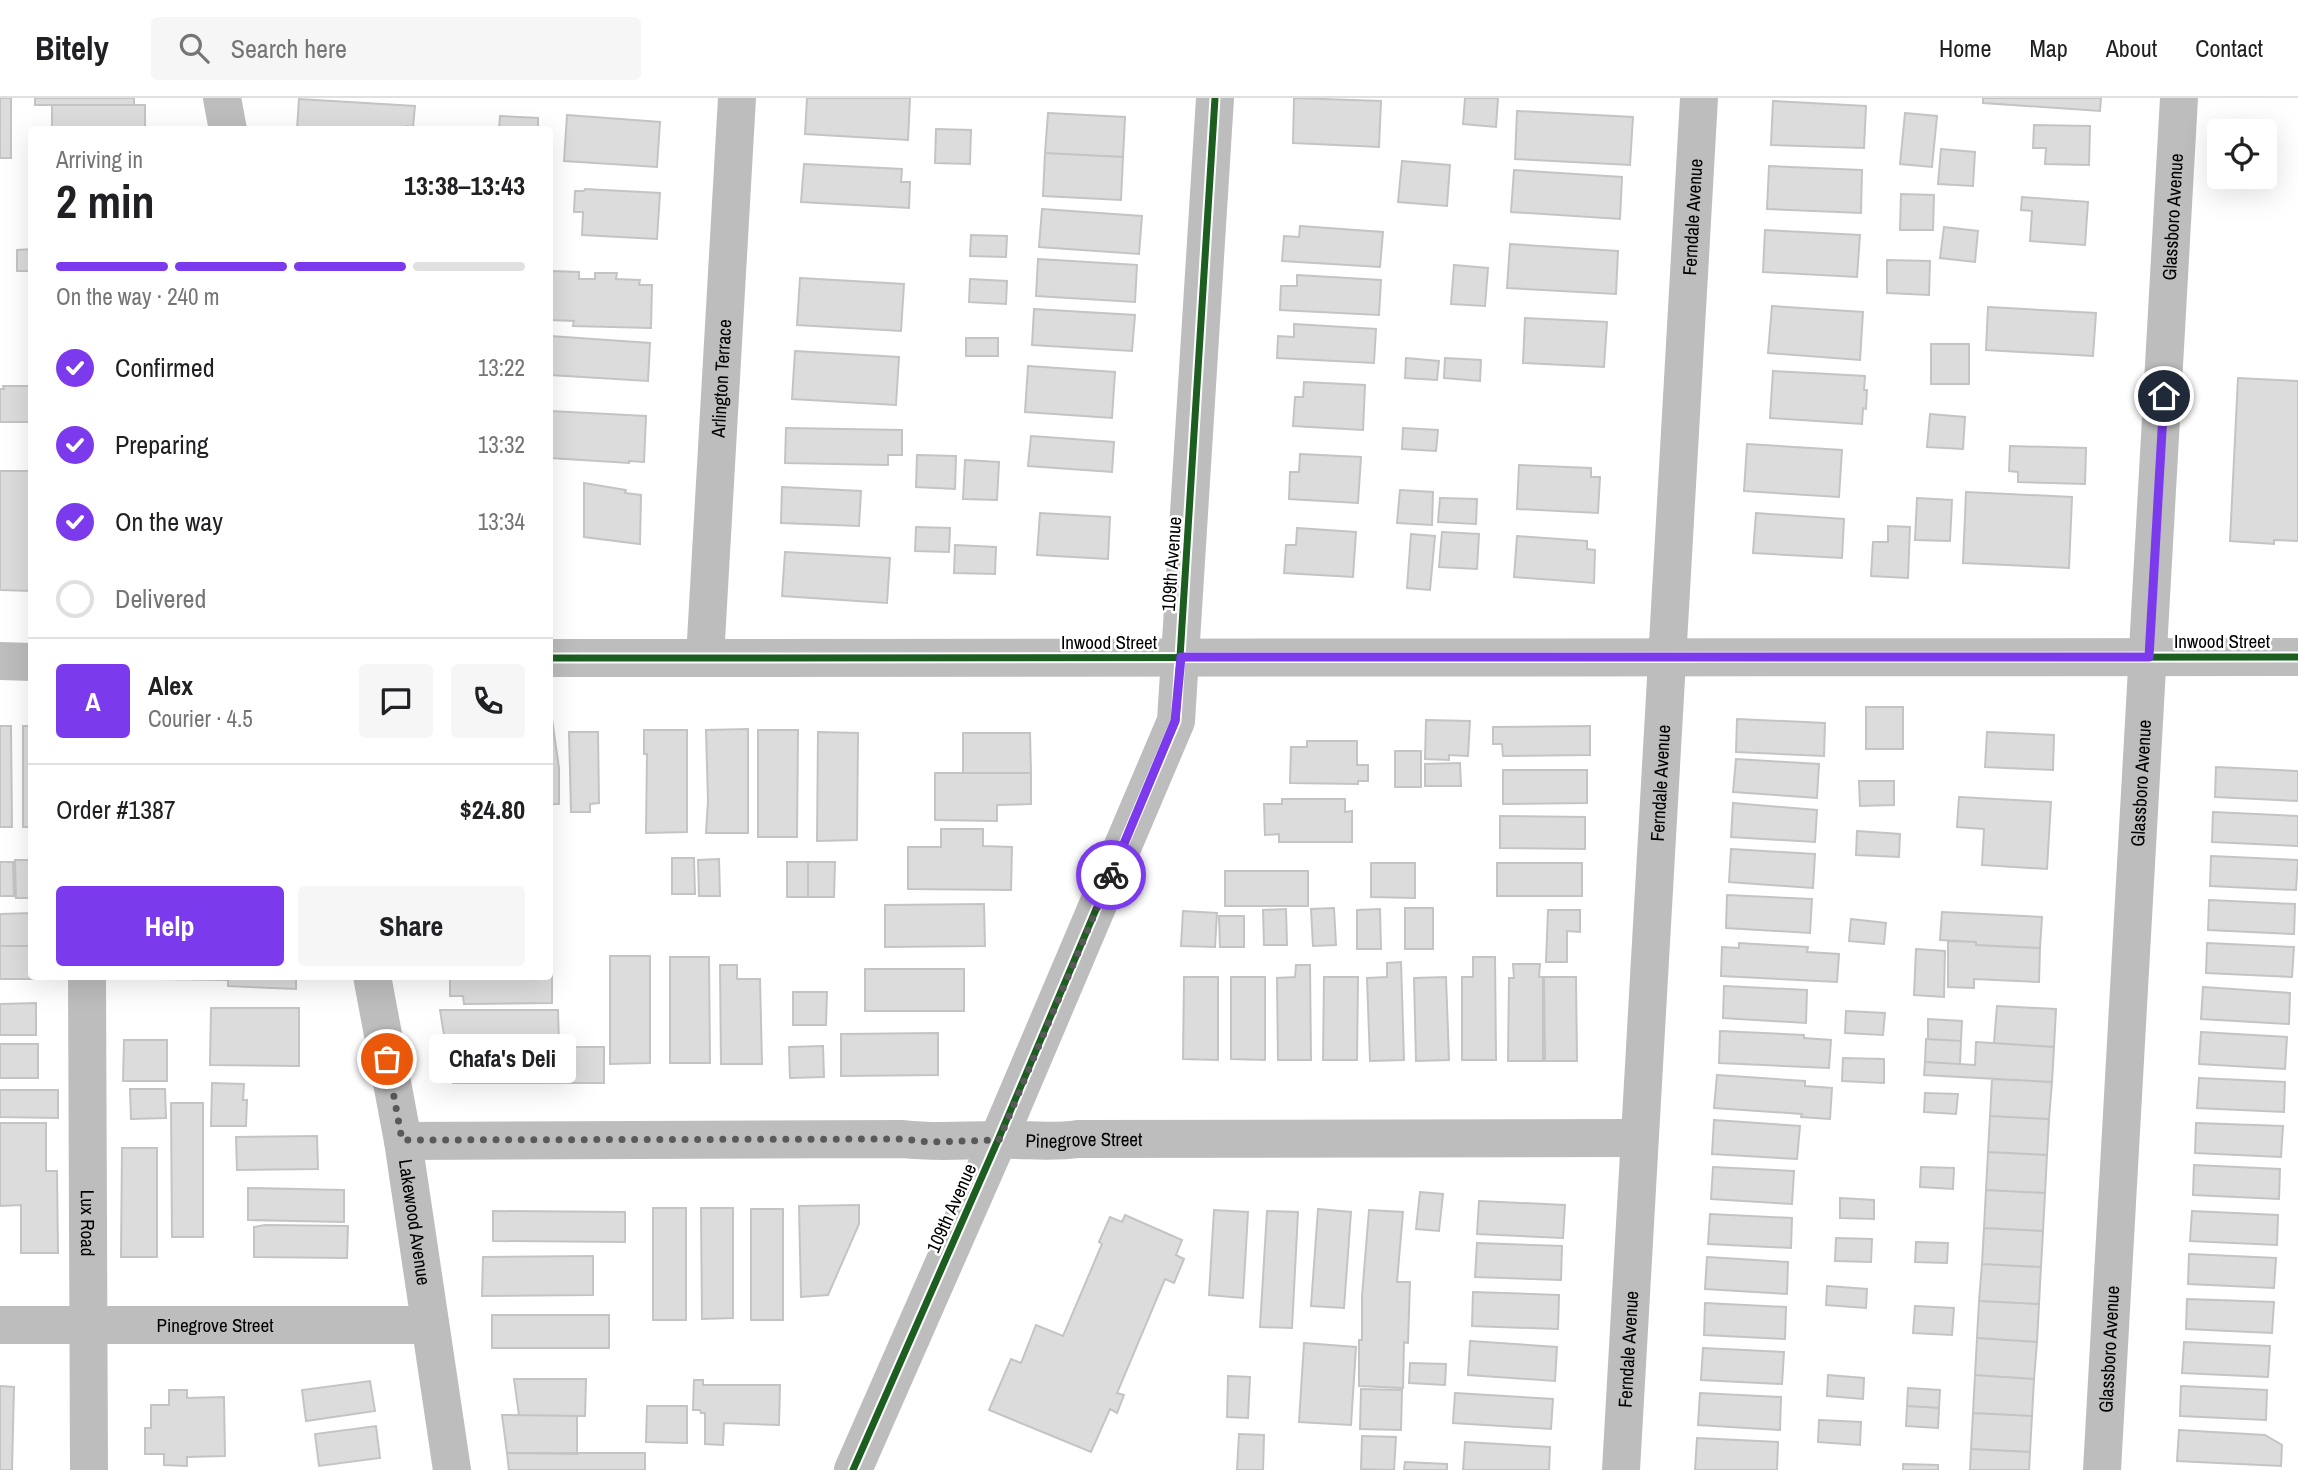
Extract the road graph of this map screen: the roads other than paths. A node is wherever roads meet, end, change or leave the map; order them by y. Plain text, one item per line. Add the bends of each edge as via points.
1 (222, 98) edge
2 (737, 98) edge
3 (1215, 98) edge
4 (1699, 98) edge
5 (2179, 98) edge
6 (227, 126) edge
7 (1181, 657) junction
8 (2149, 657) junction
9 (2298, 657) edge
10 (553, 658) edge
11 (705, 658) junction
12 (1667, 658) junction
13 (0, 662) edge
14 (28, 662) edge
15 (87, 980) edge
16 (373, 980) edge
17 (1639, 1138) junction
18 (402, 1140) junction
19 (999, 1140) junction
20 (0, 1325) edge
21 (88, 1325) junction
22 (430, 1325) junction
23 (89, 1470) edge
24 (452, 1470) edge
25 (853, 1470) edge
26 (1621, 1470) edge
27 (2102, 1470) edge

1 - 6 street
2 - 11 street, Arlington Terrace
3 - 7 street, 109th Avenue
4 - 12 street, Ferndale Avenue
5 - 8 street, Glassboro Avenue
7 - 11 street, Inwood Street
7 - 12 street, Inwood Street
7 - 19 street, 109th Avenue via 1175,721
8 - 9 street, Inwood Street
8 - 12 street, Inwood Street
8 - 27 street, Glassboro Avenue
10 - 11 street, Inwood Street
12 - 17 street, Ferndale Avenue
13 - 14 street
15 - 21 street, Lux Road
16 - 18 street, Lakewood Avenue
17 - 19 street, Pinegrove Street
17 - 26 street, Ferndale Avenue
18 - 19 street, Pinegrove Street
18 - 22 street, Lakewood Avenue
19 - 25 street, 109th Avenue
20 - 21 street, Pinegrove Street
21 - 22 street, Pinegrove Street
21 - 23 street, Lux Road
22 - 24 street, Lakewood Avenue

